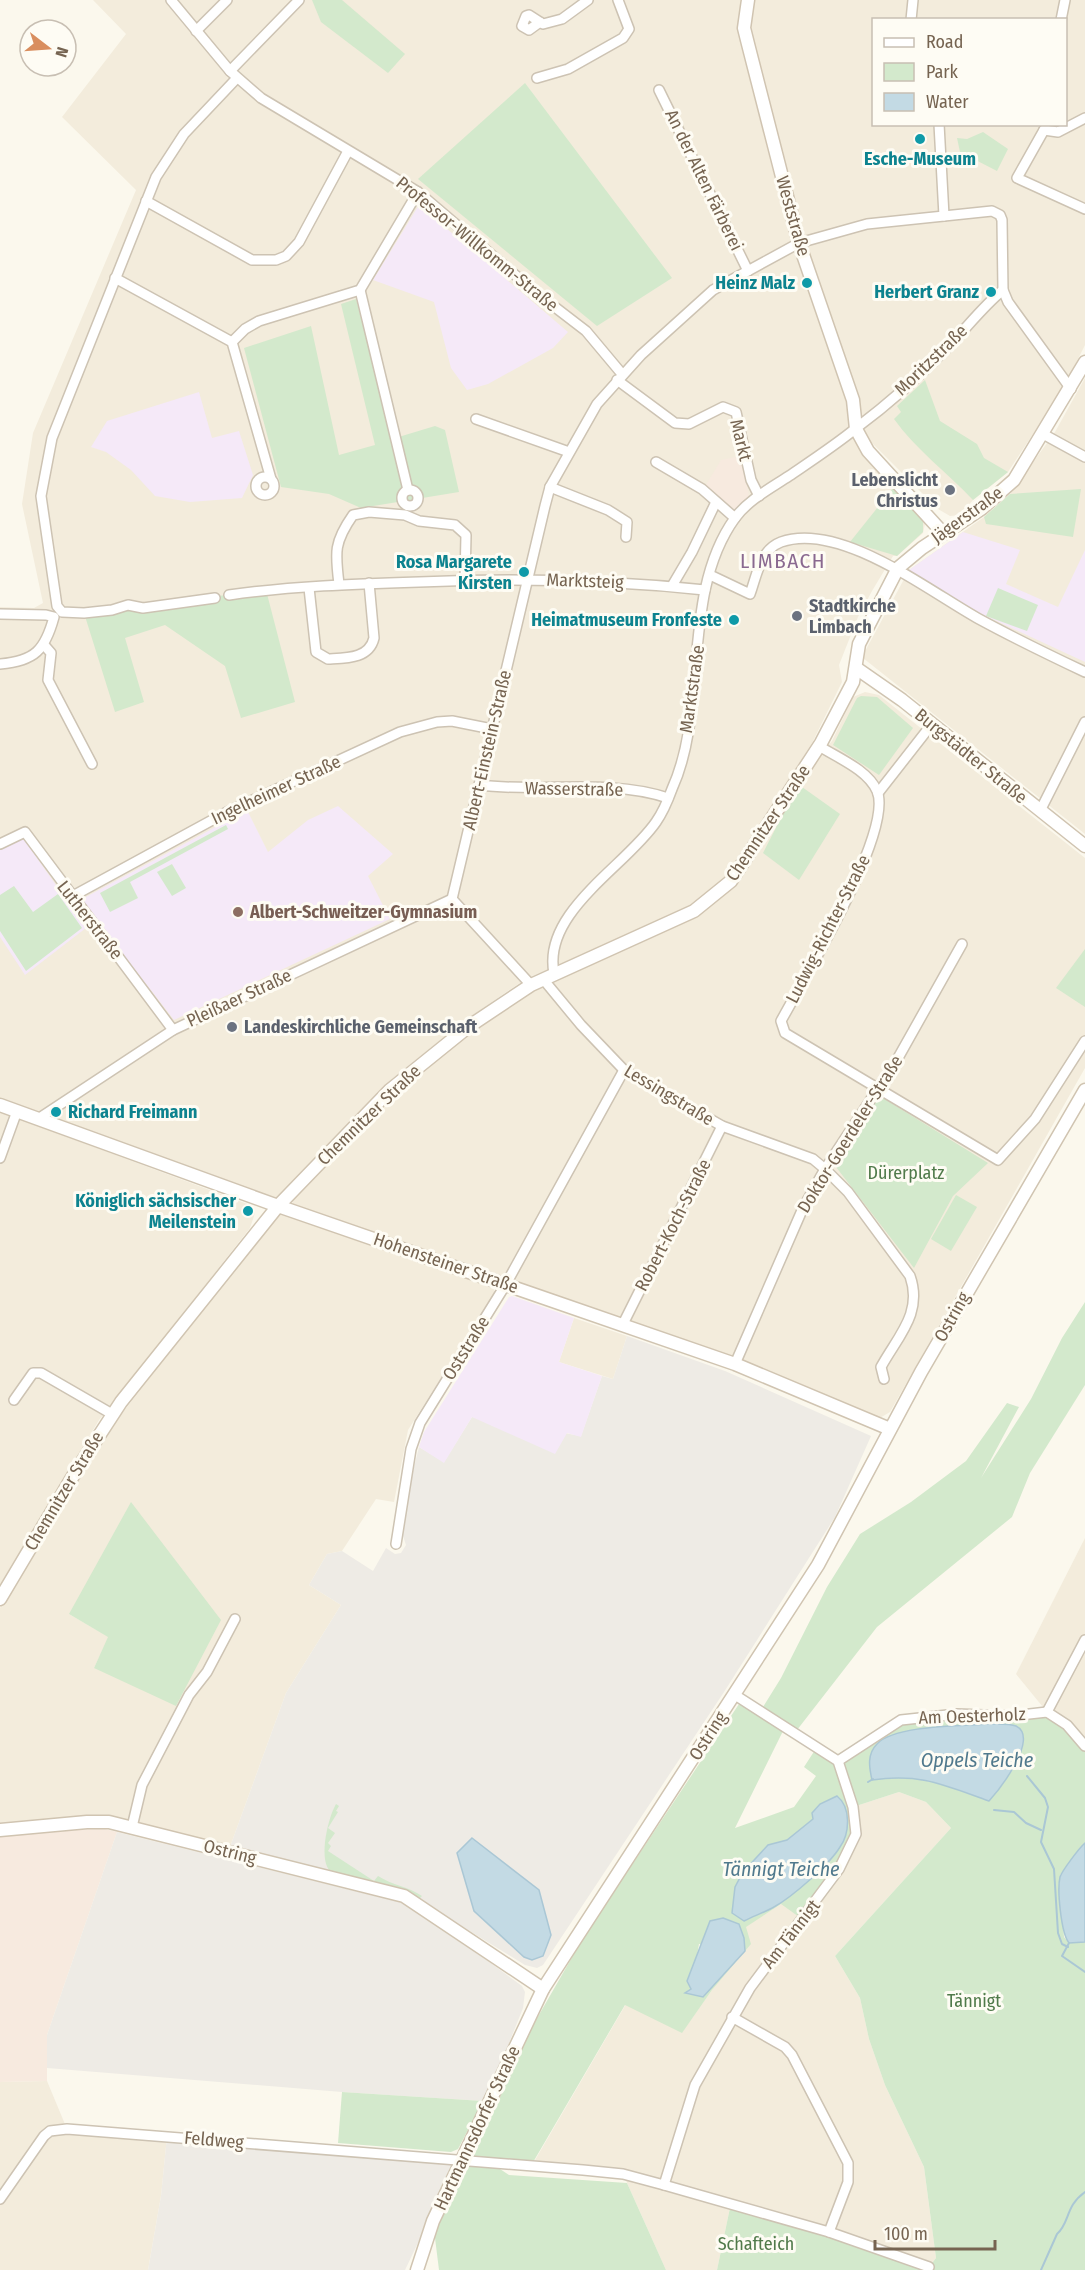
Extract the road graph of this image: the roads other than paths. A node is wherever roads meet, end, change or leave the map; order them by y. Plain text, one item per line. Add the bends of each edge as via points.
1 (171, 0) edge
2 (226, 0) edge
3 (299, 0) edge
4 (588, 0) edge
5 (618, 0) edge
6 (747, 0) edge
7 (913, 0) edge
8 (1065, 0) edge
9 (911, 18) edge
10 (1061, 18) edge
11 (540, 22) dead end
12 (196, 32) junction
13 (233, 74) junction
14 (537, 78) dead end
15 (659, 90) dead end
16 (1085, 118) edge
17 (939, 126) edge
18 (1042, 127) edge
19 (348, 151) junction
20 (418, 192) junction
21 (146, 201) junction
22 (1085, 209) edge
23 (944, 216) junction
24 (799, 243) junction
25 (748, 271) junction
26 (115, 278) junction
27 (360, 290) junction
28 (1003, 290) junction
29 (232, 342) junction
30 (1085, 362) edge
31 (620, 377) junction
32 (1071, 389) junction
33 (476, 419) dead end
34 (856, 429) junction
35 (1043, 434) junction
36 (569, 452) junction
37 (1085, 457) edge
38 (656, 462) dead end
39 (271, 479) dead end
40 (550, 487) junction
41 (408, 490) dead end
42 (759, 496) junction
43 (716, 502) junction
44 (735, 518) junction
45 (943, 533) junction
46 (626, 537) dead end
47 (898, 568) junction
48 (710, 575) junction
49 (527, 579) junction
50 (465, 580) junction
51 (369, 583) junction
52 (339, 584) junction
53 (672, 586) junction
54 (309, 588) junction
55 (705, 590) junction
56 (229, 595) dead end
57 (215, 598) dead end
58 (0, 614) edge
59 (58, 615) junction
60 (44, 645) junction
61 (0, 664) edge
62 (856, 668) junction
63 (1085, 672) edge
64 (1085, 722) edge
65 (932, 724) junction
66 (492, 729) junction
67 (819, 746) junction
68 (92, 764) dead end
69 (480, 785) junction
70 (878, 793) junction
71 (669, 798) junction
72 (1040, 811) junction
73 (0, 844) edge
74 (1085, 846) edge
75 (71, 897) junction
76 (452, 899) junction
77 (962, 944) dead end
78 (548, 976) junction
79 (531, 985) junction
80 (172, 1030) junction
81 (1085, 1041) edge
82 (624, 1070) junction
83 (877, 1089) junction
84 (1085, 1089) edge
85 (0, 1105) edge
86 (17, 1111) junction
87 (38, 1119) junction
88 (722, 1126) junction
89 (0, 1158) edge
90 (825, 1169) junction
91 (278, 1206) junction
92 (506, 1284) junction
93 (623, 1324) junction
94 (735, 1364) junction
95 (884, 1379) dead end
96 (14, 1400) dead end
97 (112, 1414) junction
98 (890, 1429) junction
99 (396, 1544) dead end
100 (0, 1599) edge
101 (235, 1619) dead end
102 (1085, 1640) edge
103 (735, 1695) junction
104 (1047, 1712) junction
105 (1085, 1746) edge
106 (838, 1761) junction
107 (132, 1827) junction
108 (0, 1830) edge
109 (543, 1989) junction
110 (732, 2017) junction
111 (462, 2160) junction
112 (664, 2185) junction
113 (0, 2199) edge
114 (829, 2232) junction
115 (929, 2267) dead end
116 (417, 2270) edge

1 - 12 street, Professor-Willkomm-Straße
2 - 12 street
3 - 13 street
4 - 11 street via 562,19
5 - 14 street via 629,29 623,38 568,69
6 - 24 main road, Weststraße via 744,28
7 - 9 street
8 - 10 street
12 - 13 street, Professor-Willkomm-Straße
13 - 19 street, Professor-Willkomm-Straße via 291,118
13 - 21 street via 184,134 156,177
15 - 25 street, An der Alten Färberei
16 - 18 street via 1058,132
17 - 23 street
18 - 22 street via 1017,178
19 - 20 street, Professor-Willkomm-Straße
19 - 21 street via 299,242 286,256 276,260 252,260
20 - 27 street
20 - 31 street, Professor-Willkomm-Straße via 586,331
21 - 26 street
23 - 24 street, Albert-Einstein-Straße via 867,224
23 - 28 street, Albert-Einstein-Straße via 997,212 1002,220
24 - 25 street, Albert-Einstein-Straße
24 - 34 main road, Weststraße via 842,364 853,400
25 - 31 street, Albert-Einstein-Straße via 713,290
26 - 29 street
26 - 59 street via 48,454 41,496
27 - 29 street via 259,321
27 - 41 street
28 - 32 street
28 - 34 street, Moritzstraße via 948,348
29 - 39 street
30 - 32 main road, Jägerstraße
31 - 36 street, Albert-Einstein-Straße via 597,404
31 - 42 street, Markt via 675,423 689,424 723,407 736,412 751,480
32 - 35 main road, Jägerstraße
33 - 36 street
34 - 42 street, Marktstraße
34 - 45 main road via 868,451
35 - 37 street
35 - 45 main road, Jägerstraße via 1014,480 981,509
36 - 40 street, Albert-Einstein-Straße
38 - 43 street via 702,489
40 - 46 street via 608,510 627,522
40 - 49 street, Albert-Einstein-Straße
42 - 44 street, Marktstraße
43 - 44 street
43 - 53 street
44 - 48 street, Marktstraße
45 - 47 main road, Jägerstraße
47 - 48 street via 825,540 798,538 780,542 764,554 750,594
47 - 62 main road, Jägerstraße via 855,651
47 - 63 street via 983,621
48 - 55 street, Marktstraße
49 - 50 street, Marktsteig
49 - 53 street, Marktsteig
49 - 66 street, Albert-Einstein-Straße
50 - 51 street, Marktsteig
50 - 52 street via 466,535 455,525 369,512 353,515 340,533 336,546
51 - 52 street, Marktsteig
51 - 54 street via 372,646 365,653 328,659 316,652
52 - 54 street, Marktsteig
53 - 55 street, Marktsteig
54 - 56 street, Marktsteig
55 - 71 street, Marktstraße via 683,755
57 - 59 street
58 - 59 street
59 - 60 street
60 - 61 street via 19,663
60 - 68 street via 51,653 48,680
62 - 65 main road, Burgstädter Straße
62 - 67 main road, Chemnitzer Straße via 853,682
64 - 72 street
65 - 70 street
65 - 72 main road, Burgstädter Straße
66 - 69 street, Albert-Einstein-Straße
66 - 75 street, Ingelheimer Straße via 452,721 400,732 227,812
67 - 70 street via 865,776
67 - 78 main road, Chemnitzer Straße via 753,850 717,895 694,911
69 - 71 street, Wasserstraße via 613,787
69 - 76 street, Albert-Einstein-Straße
70 - 83 street, Ludwig-Richter-Straße via 878,815 862,868 782,1021 785,1033
71 - 78 street, Marktstraße via 655,823 560,930
72 - 74 main road, Burgstädter Straße
73 - 75 street, Lutherstraße via 25,832
75 - 80 street, Lutherstraße
76 - 79 street
76 - 80 street, Pleißaer Straße
77 - 83 street, Doktor-Goerdeler-Straße
78 - 79 main road, Chemnitzer Straße
78 - 82 street, Lessingstraße via 581,1025
79 - 91 main road, Chemnitzer Straße via 468,1027 398,1083
80 - 87 street, Pleißaer Straße
81 - 83 street via 1035,1119 998,1160
82 - 88 street, Lessingstraße
82 - 92 street, Oststraße
83 - 90 street, Doktor-Goerdeler-Straße
84 - 98 main road, Ostring
85 - 86 main road, Hohensteiner Straße
86 - 87 main road, Hohensteiner Straße
86 - 89 street
87 - 91 main road, Hohensteiner Straße
88 - 90 street, Lessingstraße via 813,1159
88 - 93 street, Robert-Koch-Straße
90 - 94 street, Doktor-Goerdeler-Straße via 780,1257
90 - 95 street via 848,1192 913,1285 913,1313 881,1367
91 - 92 main road, Hohensteiner Straße
91 - 97 main road, Chemnitzer Straße
92 - 93 main road, Hohensteiner Straße
92 - 99 street, Oststraße via 420,1422 411,1449
93 - 94 main road, Hohensteiner Straße
94 - 98 main road, Hohensteiner Straße
96 - 97 street via 28,1377 41,1373
97 - 100 main road, Chemnitzer Straße
98 - 103 main road, Ostring via 818,1565
101 - 107 street via 142,1785
102 - 104 street, Am Oesterholz
103 - 106 street
103 - 109 main road, Ostring
104 - 105 street, Am Oesterholz via 1067,1725
104 - 106 street, Am Oesterholz via 901,1719
106 - 110 street, Am Tännigt via 856,1821 852,1845 839,1869
107 - 108 main road, Ostring via 87,1822
107 - 109 main road, Ostring via 404,1896
109 - 111 main road, Hartmannsdorfer Straße
110 - 112 street, Am Tännigt via 695,2085
110 - 114 street via 785,2047 792,2055 848,2163 848,2182
111 - 112 street via 623,2174
111 - 113 street, Feldweg via 67,2129 50,2131 44,2136
111 - 116 main road, Hartmannsdorfer Straße via 433,2222
112 - 114 street
114 - 115 street

